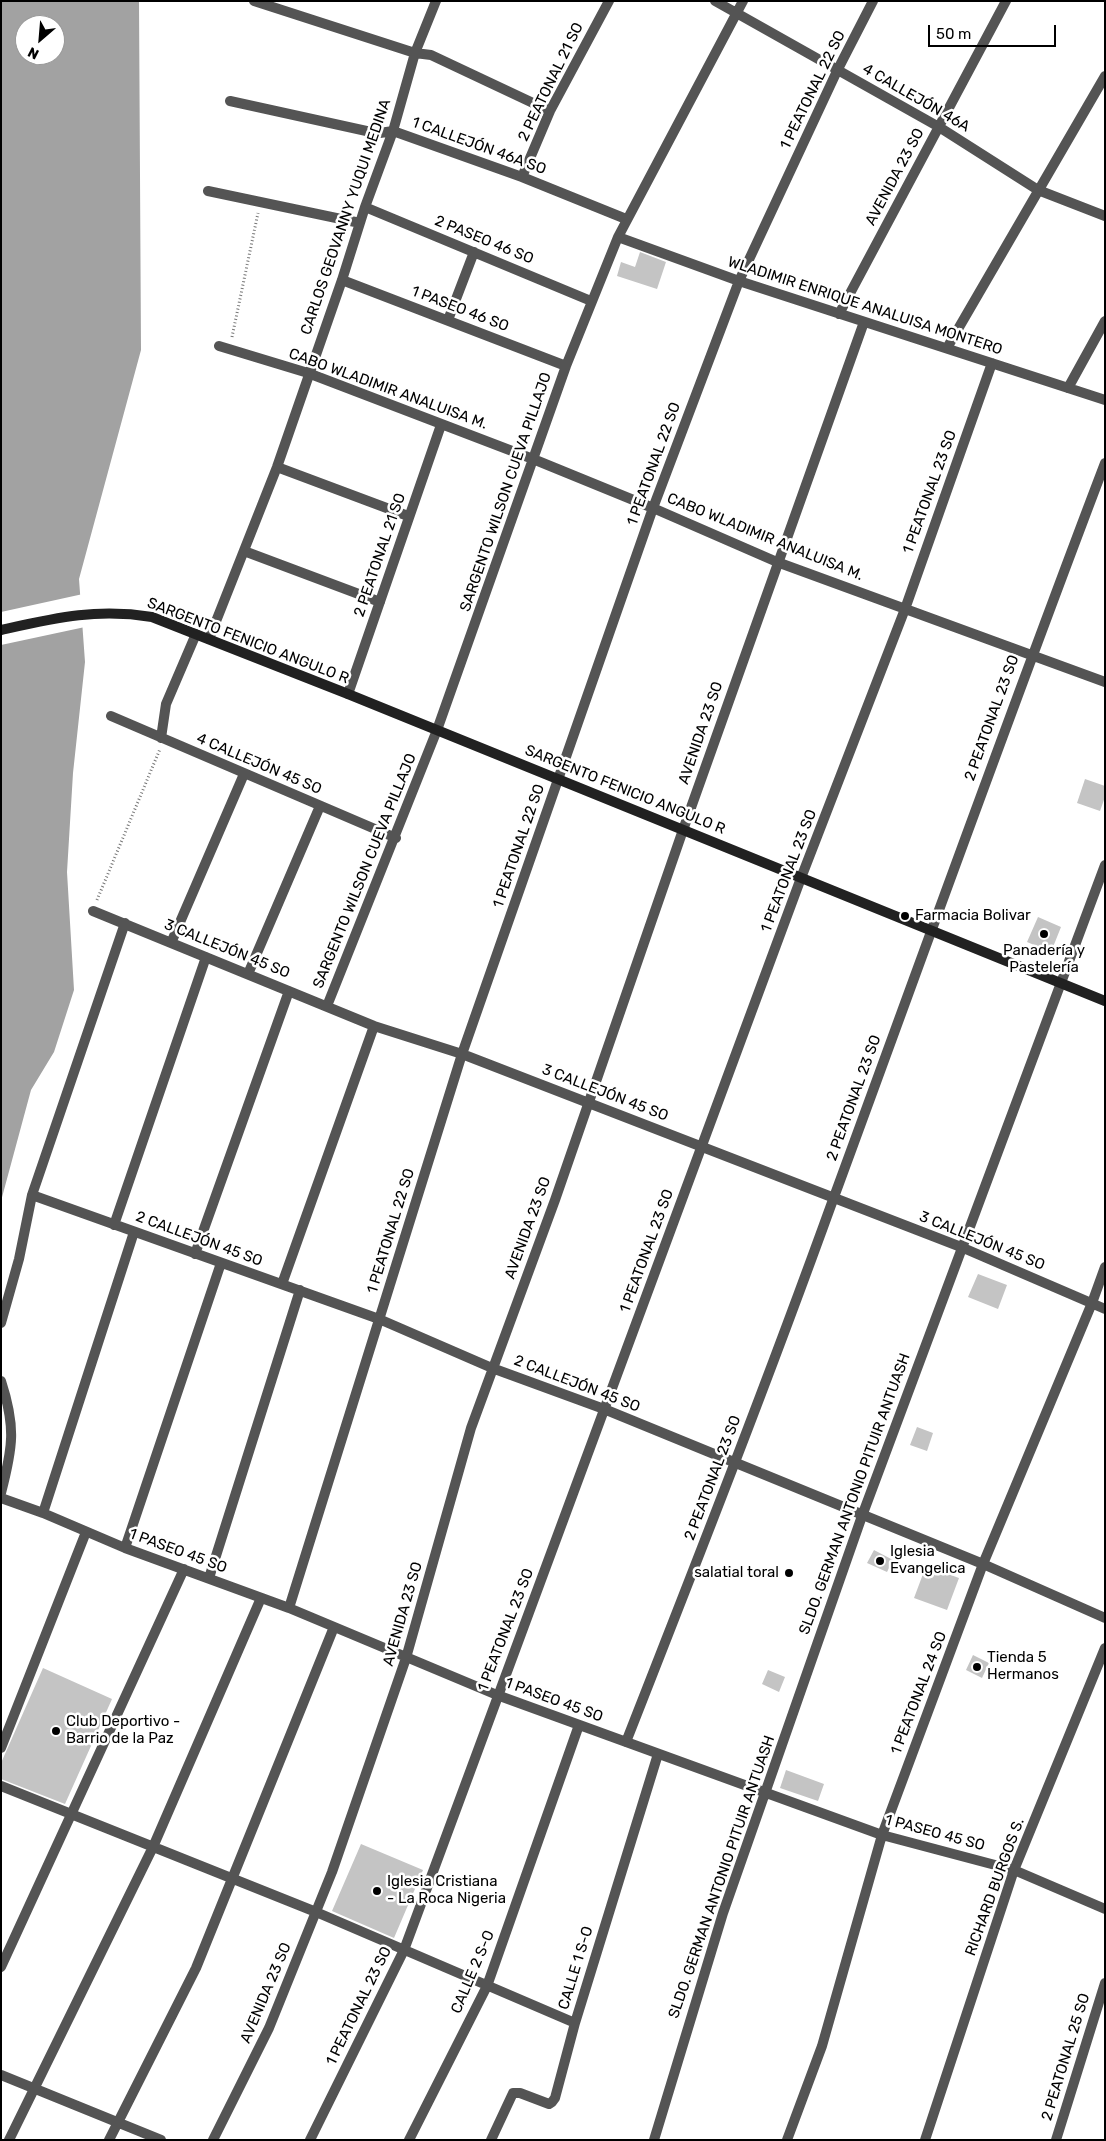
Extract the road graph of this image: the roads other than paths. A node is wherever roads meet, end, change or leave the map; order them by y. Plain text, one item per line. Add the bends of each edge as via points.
1 (254, 1) edge
2 (436, 1) edge
3 (609, 1) edge
4 (715, 1) edge
5 (743, 1) edge
6 (873, 1) edge
7 (1006, 1) edge
8 (736, 14) junction
9 (415, 54) junction
10 (837, 71) junction
11 (1105, 76) edge
12 (230, 100) dead end
13 (550, 111) junction
14 (939, 127) junction
15 (393, 130) junction
16 (522, 176) junction
17 (1038, 190) junction
18 (208, 191) dead end
19 (365, 207) junction
20 (1105, 216) edge
21 (626, 218) junction
22 (360, 223) junction
23 (618, 237) junction
24 (474, 252) junction
25 (342, 280) junction
26 (739, 281) junction
27 (592, 301) junction
28 (839, 314) junction
29 (448, 320) junction
30 (864, 322) junction
31 (1105, 322) edge
32 (219, 346) dead end
33 (946, 348) junction
34 (992, 363) junction
35 (566, 366) junction
36 (308, 374) junction
37 (1068, 388) junction
38 (1105, 400) edge
39 (441, 425) junction
40 (533, 459) junction
41 (1105, 463) edge
42 (277, 467) junction
43 (653, 508) junction
44 (408, 516) junction
45 (244, 551) junction
46 (777, 562) junction
47 (380, 602) junction
48 (905, 609) junction
49 (1, 630) edge
50 (196, 634) junction
51 (209, 639) junction
52 (1031, 655) junction
53 (1105, 682) edge
54 (348, 694) junction
55 (111, 716) dead end
56 (437, 730) junction
57 (161, 738) junction
58 (244, 774) junction
59 (558, 780) junction
60 (320, 806) junction
61 (683, 830) junction
62 (396, 838) junction
63 (1105, 865) edge
64 (801, 878) junction
65 (93, 910) road end
66 (125, 923) junction
67 (930, 931) junction
68 (171, 943) junction
69 (206, 957) junction
70 (248, 974) junction
71 (1062, 984) junction
72 (289, 991) junction
73 (1105, 1001) edge
74 (327, 1006) junction
75 (374, 1026) junction
76 (462, 1054) junction
77 (588, 1102) junction
78 (702, 1147) junction
79 (32, 1195) junction
80 (834, 1198) junction
81 (114, 1225) junction
82 (134, 1232) junction
83 (961, 1247) junction
84 (195, 1254) junction
85 (221, 1262) junction
86 (1105, 1267) edge
87 (282, 1284) junction
88 (300, 1290) junction
89 (1092, 1303) junction
90 (1105, 1309) edge
91 (379, 1319) junction
92 (1, 1323) edge
93 (492, 1368) junction
94 (1, 1381) edge
95 (604, 1409) junction
96 (734, 1464) junction
97 (1, 1493) edge
98 (1, 1498) edge
99 (43, 1513) junction
100 (862, 1516) junction
101 (86, 1532) junction
102 (125, 1548) junction
103 (983, 1564) junction
104 (184, 1569) junction
105 (209, 1578) junction
106 (261, 1598) junction
107 (289, 1608) junction
108 (1105, 1618) edge
109 (334, 1627) junction
110 (1105, 1648) edge
111 (406, 1658) junction
112 (497, 1696) junction
113 (579, 1725) junction
114 (626, 1742) junction
115 (1, 1748) edge
116 (658, 1754) junction
117 (1, 1786) edge
118 (765, 1792) junction
119 (71, 1816) junction
120 (882, 1835) junction
121 (153, 1847) junction
122 (1014, 1870) junction
123 (233, 1879) junction
124 (1105, 1909) edge
125 (316, 1912) junction
126 (404, 1950) junction
127 (1, 1967) edge
128 (1105, 1983) edge
129 (487, 1986) junction
130 (575, 2023) junction
131 (1, 2075) edge
132 (34, 2088) junction
133 (118, 2122) junction
134 (9, 2140) edge
135 (109, 2140) edge
136 (161, 2140) edge
137 (213, 2140) edge
138 (310, 2140) edge
139 (409, 2140) edge
140 (491, 2140) edge
141 (654, 2140) edge
142 (787, 2140) edge
143 (925, 2140) edge
144 (1056, 2140) edge

1 - 9 street
2 - 9 street, CARLOS GEOVANNY YUQUI MEDINA
3 - 13 street, 2 PEATONAL 21 SO
4 - 8 street, 4 CALLEJÓN 46A
5 - 8 street, SARGENTO WILSON CUEVA PILLAJO
6 - 10 street, 1 PEATONAL 22 SO
7 - 14 street, AVENIDA 23 SO
8 - 10 street, 4 CALLEJÓN 46A
8 - 21 street, SARGENTO WILSON CUEVA PILLAJO
9 - 13 street via 437,58
9 - 15 street, CARLOS GEOVANNY YUQUI MEDINA
10 - 14 street, 4 CALLEJÓN 46A
10 - 26 street, 1 PEATONAL 22 SO
11 - 17 street
12 - 15 street, 1 CALLEJÓN 46A SO via 371,132
13 - 16 street, 2 PEATONAL 21 SO
14 - 17 street, 4 CALLEJÓN 46A
14 - 28 street, AVENIDA 23 SO
15 - 16 street, 1 CALLEJÓN 46A SO
15 - 19 street, CARLOS GEOVANNY YUQUI MEDINA
16 - 21 street, 1 CALLEJÓN 46A SO
17 - 20 street, 4 CALLEJÓN 46A
17 - 33 street
18 - 22 street
19 - 22 street, CARLOS GEOVANNY YUQUI MEDINA
19 - 24 street, 2 PASEO 46 SO
21 - 23 street, SARGENTO WILSON CUEVA PILLAJO
22 - 25 street, CARLOS GEOVANNY YUQUI MEDINA
23 - 26 street, WLADIMIR ENRIQUE ANALUISA MONTERO
23 - 27 street, SARGENTO WILSON CUEVA PILLAJO
24 - 27 street, 2 PASEO 46 SO
24 - 29 street
25 - 29 street, 1 PASEO 46 SO
25 - 36 street, CARLOS GEOVANNY YUQUI MEDINA
26 - 28 street, WLADIMIR ENRIQUE ANALUISA MONTERO
26 - 43 street, 1 PEATONAL 22 SO
27 - 35 street, SARGENTO WILSON CUEVA PILLAJO
28 - 30 street, WLADIMIR ENRIQUE ANALUISA MONTERO
29 - 35 street, 1 PASEO 46 SO
30 - 33 street, WLADIMIR ENRIQUE ANALUISA MONTERO
30 - 46 street, AVENIDA 23 SO
31 - 37 street
32 - 36 street, CABO WLADIMIR ANALUISA M.
33 - 34 street, WLADIMIR ENRIQUE ANALUISA MONTERO
34 - 37 street, WLADIMIR ENRIQUE ANALUISA MONTERO
34 - 48 street, 1 PEATONAL 23 SO
35 - 40 street, SARGENTO WILSON CUEVA PILLAJO
36 - 39 street, CABO WLADIMIR ANALUISA M.
36 - 42 street, CARLOS GEOVANNY YUQUI MEDINA
37 - 38 street, WLADIMIR ENRIQUE ANALUISA MONTERO
39 - 40 street, CABO WLADIMIR ANALUISA M.
39 - 44 street, 2 PEATONAL 21 SO
40 - 43 street, CABO WLADIMIR ANALUISA M.
40 - 56 street, SARGENTO WILSON CUEVA PILLAJO
41 - 52 street, 2 PEATONAL 23 SO
42 - 44 street
42 - 45 street, CARLOS GEOVANNY YUQUI MEDINA
43 - 46 street, CABO WLADIMIR ANALUISA M.
43 - 59 street, 1 PEATONAL 22 SO
44 - 47 street, 2 PEATONAL 21 SO
45 - 47 street
45 - 51 street, CARLOS GEOVANNY YUQUI MEDINA
46 - 48 street, CABO WLADIMIR ANALUISA M.
46 - 61 street, AVENIDA 23 SO
47 - 54 street, 2 PEATONAL 21 SO
48 - 52 street, CABO WLADIMIR ANALUISA M.
48 - 64 street, 1 PEATONAL 23 SO
49 - 50 street, SARGENTO FENICIO ANGULO R via 95,612 152,617
50 - 51 street, SARGENTO FENICIO ANGULO R
50 - 57 street via 166,704
51 - 54 street, SARGENTO FENICIO ANGULO R
52 - 53 street, CABO WLADIMIR ANALUISA M.
52 - 67 street, 2 PEATONAL 23 SO
54 - 56 street, SARGENTO FENICIO ANGULO R
55 - 57 street, 4 CALLEJÓN 45 SO
56 - 59 street, SARGENTO FENICIO ANGULO R
56 - 62 street, SARGENTO WILSON CUEVA PILLAJO
57 - 58 street, 4 CALLEJÓN 45 SO
58 - 60 street, 4 CALLEJÓN 45 SO
58 - 68 street
59 - 61 street, SARGENTO FENICIO ANGULO R
59 - 76 street, 1 PEATONAL 22 SO
60 - 62 street, 4 CALLEJÓN 45 SO
60 - 70 street
61 - 64 street, SARGENTO FENICIO ANGULO R
61 - 77 street, AVENIDA 23 SO
62 - 74 street, SARGENTO WILSON CUEVA PILLAJO
63 - 71 street, SLDO. GERMAN ANTONIO PITUIR ANTUASH
64 - 67 street, SARGENTO FENICIO ANGULO R
64 - 78 street, 1 PEATONAL 23 SO
65 - 66 street, 3 CALLEJÓN 45 SO
66 - 68 street, 3 CALLEJÓN 45 SO
66 - 79 street
67 - 71 street, SARGENTO FENICIO ANGULO R
67 - 80 street, 2 PEATONAL 23 SO
68 - 69 street, 3 CALLEJÓN 45 SO
69 - 70 street, 3 CALLEJÓN 45 SO
69 - 81 street
70 - 72 street, 3 CALLEJÓN 45 SO
71 - 73 street, SARGENTO FENICIO ANGULO R
71 - 83 street, SLDO. GERMAN ANTONIO PITUIR ANTUASH
72 - 74 street, 3 CALLEJÓN 45 SO
72 - 84 street
74 - 75 street, 3 CALLEJÓN 45 SO
75 - 76 street, 3 CALLEJÓN 45 SO
75 - 87 street
76 - 77 street, 3 CALLEJÓN 45 SO
76 - 91 street, 1 PEATONAL 22 SO
77 - 78 street, 3 CALLEJÓN 45 SO
77 - 93 street, AVENIDA 23 SO
78 - 80 street, 3 CALLEJÓN 45 SO
78 - 95 street, 1 PEATONAL 23 SO
79 - 81 street, 2 CALLEJÓN 45 SO
79 - 92 street
80 - 83 street, 3 CALLEJÓN 45 SO
80 - 96 street, 2 PEATONAL 23 SO
81 - 82 street, 2 CALLEJÓN 45 SO
82 - 84 street, 2 CALLEJÓN 45 SO
82 - 99 street
83 - 89 street, 3 CALLEJÓN 45 SO
83 - 100 street, SLDO. GERMAN ANTONIO PITUIR ANTUASH
84 - 85 street, 2 CALLEJÓN 45 SO
85 - 87 street, 2 CALLEJÓN 45 SO
85 - 102 street
86 - 89 street, 1 PEATONAL 24 SO
87 - 88 street, 2 CALLEJÓN 45 SO
88 - 91 street, 2 CALLEJÓN 45 SO
88 - 105 street
89 - 90 street, 3 CALLEJÓN 45 SO
89 - 103 street, 1 PEATONAL 24 SO
91 - 93 street, 2 CALLEJÓN 45 SO
91 - 107 street, 1 PEATONAL 22 SO
93 - 95 street, 2 CALLEJÓN 45 SO
93 - 111 street, AVENIDA 23 SO via 471,1428
94 - 97 street via 12,1428 11,1455
95 - 96 street, 2 CALLEJÓN 45 SO
95 - 112 street, 1 PEATONAL 23 SO
96 - 100 street, 2 CALLEJÓN 45 SO
96 - 114 street, 2 PEATONAL 23 SO
98 - 99 street, 1 PASEO 45 SO
99 - 101 street, 1 PASEO 45 SO
100 - 103 street, 2 CALLEJÓN 45 SO
100 - 118 street, SLDO. GERMAN ANTONIO PITUIR ANTUASH
101 - 102 street, 1 PASEO 45 SO
101 - 115 street
102 - 104 street, 1 PASEO 45 SO
103 - 108 street, 2 CALLEJÓN 45 SO
103 - 120 street, 1 PEATONAL 24 SO
104 - 105 street, 1 PASEO 45 SO
104 - 119 street
105 - 106 street, 1 PASEO 45 SO
106 - 107 street, 1 PASEO 45 SO
106 - 121 street
107 - 109 street, 1 PASEO 45 SO
109 - 111 street, 1 PASEO 45 SO
109 - 123 street
110 - 122 street, RICHARD BURGOS S.
111 - 112 street, 1 PASEO 45 SO
111 - 125 street, AVENIDA 23 SO
112 - 113 street, 1 PASEO 45 SO
112 - 126 street, 1 PEATONAL 23 SO
113 - 114 street, 1 PASEO 45 SO
113 - 129 street, CALLE 2 S-O
114 - 116 street, 1 PASEO 45 SO
116 - 118 street, 1 PASEO 45 SO
116 - 130 street, CALLE 1 S-O
117 - 119 street
118 - 120 street, 1 PASEO 45 SO
118 - 141 street, SLDO. GERMAN ANTONIO PITUIR ANTUASH via 723,1913
119 - 121 street
119 - 127 street
120 - 122 street, 1 PASEO 45 SO
120 - 142 street, 1 PEATONAL 24 SO via 822,2046
121 - 123 street
121 - 132 street
122 - 124 street, 1 PASEO 45 SO
122 - 143 street, RICHARD BURGOS S.
123 - 125 street
123 - 133 street via 196,1968
125 - 126 street
125 - 137 street, AVENIDA 23 SO via 269,2028
126 - 129 street
126 - 138 street, 1 PEATONAL 23 SO
128 - 144 street, 2 PEATONAL 25 SO
129 - 130 street
129 - 139 street, CALLE 2 S-O
130 - 140 street, CALLE 1 S-O via 552,2102 549,2104 513,2093
131 - 132 street
132 - 133 street
132 - 134 street
133 - 135 street
133 - 136 street

